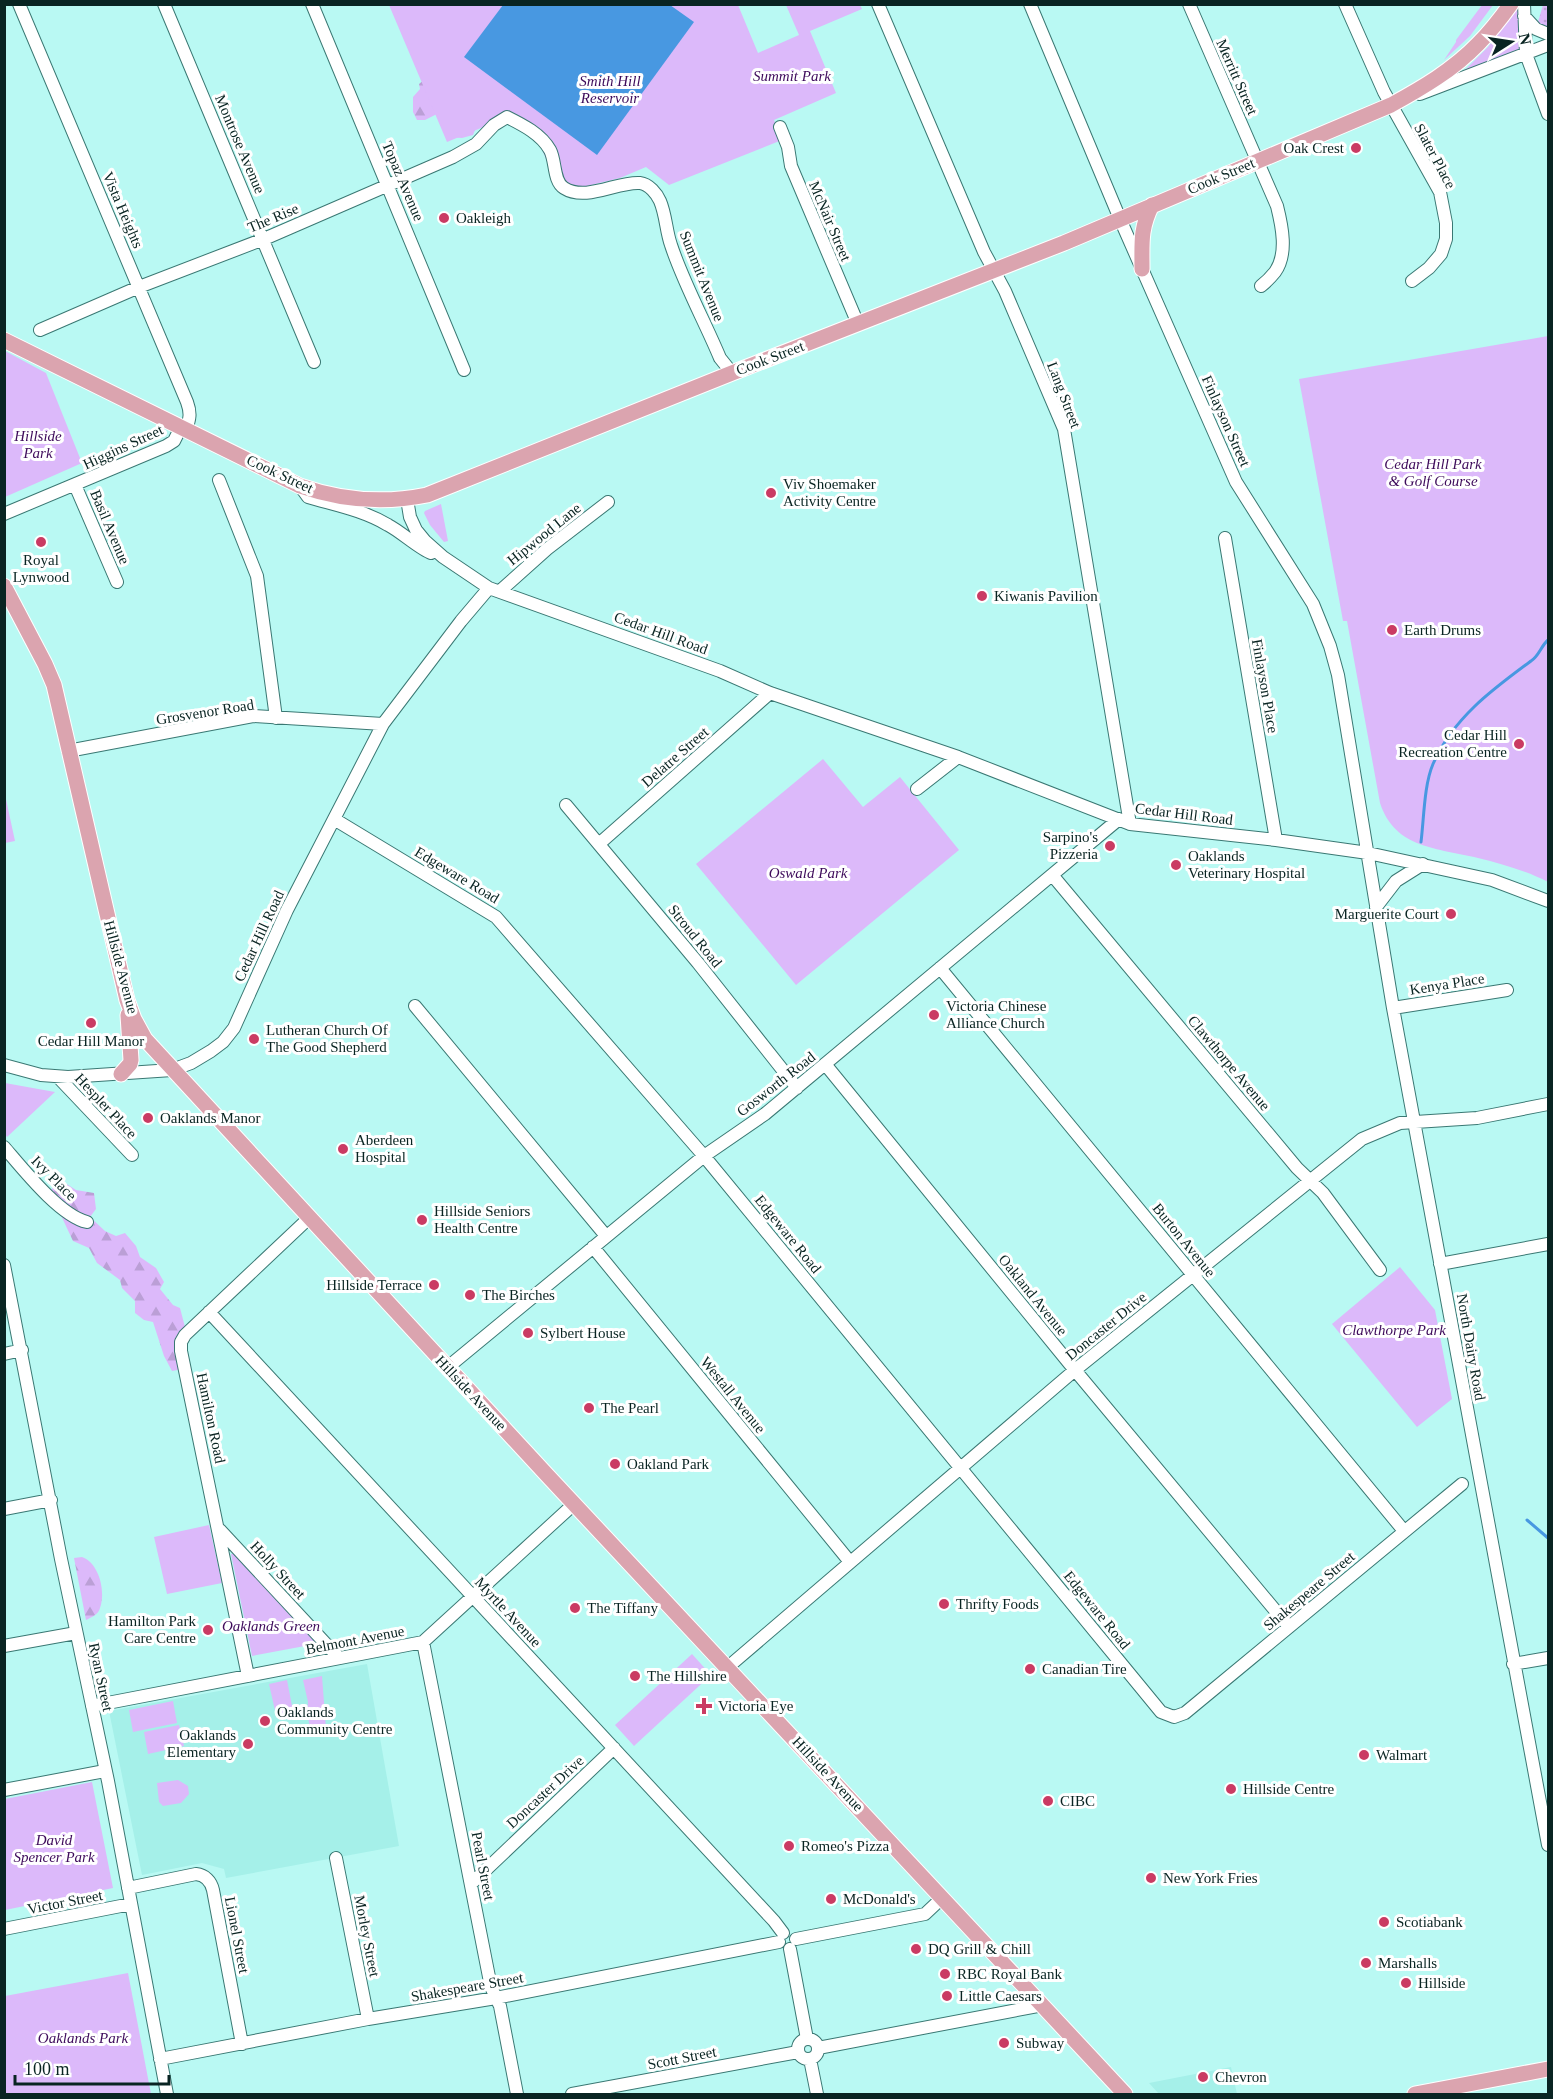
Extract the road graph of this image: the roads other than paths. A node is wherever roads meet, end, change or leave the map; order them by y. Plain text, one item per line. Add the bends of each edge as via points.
1 (19, 4) edge
2 (164, 4) edge
3 (312, 4) edge
4 (878, 4) edge
5 (1030, 4) edge
6 (1189, 4) edge
7 (1345, 4) edge
8 (1511, 4) edge
9 (1524, 10) edge
10 (1548, 34) edge
11 (1546, 46) edge
12 (1526, 54) junction
13 (1534, 80) junction
14 (1391, 105) junction
15 (1548, 114) edge
16 (780, 127) dead end
17 (1258, 160) junction
18 (389, 185) junction
19 (651, 189) joint
20 (1152, 205) junction
21 (1120, 219) junction
22 (264, 239) junction
23 (1142, 269) junction
24 (994, 271) junction
25 (1412, 281) dead end
26 (1261, 286) dead end
27 (139, 287) junction
28 (858, 324) junction
29 (40, 330) dead end
30 (4, 340) edge
31 (314, 362) dead end
32 (464, 370) dead end
33 (732, 373) junction
34 (183, 428) junction
35 (219, 480) dead end
36 (75, 485) junction
37 (300, 486) junction
38 (407, 499) junction
39 (608, 502) dead end
40 (4, 514) edge
41 (1225, 538) dead end
42 (443, 557) junction
43 (117, 582) dead end
44 (4, 586) edge
45 (494, 589) junction
46 (770, 693) junction
47 (276, 718) junction
48 (383, 724) junction
49 (68, 752) junction
50 (958, 757) junction
51 (917, 789) dead end
52 (566, 805) dead end
53 (334, 819) junction
54 (1125, 822) junction
55 (1276, 840) junction
56 (600, 843) junction
57 (1368, 853) junction
58 (1423, 864) junction
59 (1053, 876) junction
60 (1548, 902) edge
61 (1377, 907) junction
62 (940, 968) junction
63 (1507, 990) dead end
64 (127, 1000) junction
65 (415, 1006) dead end
66 (1393, 1008) junction
67 (825, 1064) junction
68 (4, 1065) edge
69 (172, 1070) junction
70 (121, 1074) junction
71 (58, 1077) junction
72 (797, 1088) junction
73 (1548, 1104) edge
74 (1413, 1121) junction
75 (4, 1148) edge
76 (132, 1155) dead end
77 (704, 1156) junction
78 (1311, 1181) junction
79 (309, 1218) junction
80 (87, 1222) dead end
81 (606, 1236) junction
82 (1548, 1244) edge
83 (593, 1247) junction
84 (1440, 1264) junction
85 (4, 1265) edge
86 (1380, 1270) dead end
87 (1193, 1276) junction
88 (209, 1312) junction
89 (22, 1350) junction
90 (4, 1354) edge
91 (448, 1368) junction
92 (1076, 1370) junction
93 (961, 1468) junction
94 (1462, 1484) dead end
95 (51, 1500) junction
96 (574, 1504) junction
97 (4, 1509) edge
98 (219, 1529) junction
99 (1404, 1531) junction
100 (850, 1562) junction
101 (474, 1597) junction
102 (1289, 1627) junction
103 (76, 1633) junction
104 (423, 1642) junction
105 (4, 1646) edge
106 (339, 1658) junction
107 (1548, 1658) edge
108 (1513, 1664) junction
109 (728, 1667) junction
110 (248, 1676) junction
111 (92, 1706) junction
112 (1174, 1717) joint
113 (614, 1748) junction
114 (105, 1771) junction
115 (4, 1790) edge
116 (1544, 1798) edge
117 (1548, 1845) edge
118 (336, 1858) dead end
119 (472, 1883) junction
120 (128, 1888) junction
121 (942, 1898) junction
122 (131, 1904) junction
123 (4, 1929) edge
124 (781, 1937) junction
125 (793, 1944) junction
126 (496, 1998) junction
127 (1043, 2005) junction
128 (368, 2019) junction
129 (807, 2039) junction
130 (242, 2044) junction
131 (818, 2048) junction
132 (798, 2052) junction
133 (160, 2059) junction
134 (810, 2059) junction
135 (1548, 2069) edge
136 (167, 2094) edge
137 (517, 2094) edge
138 (572, 2094) edge
139 (817, 2094) edge
140 (1125, 2094) edge
141 (1415, 2094) edge

1 - 27 street, Vista Heights
2 - 22 street, Montrose Avenue
3 - 18 street, Topaz Avenue
4 - 24 street, Lang Street
5 - 21 street, Finlayson Street
6 - 17 street, Merritt Street
7 - 14 street, Slater Place
8 - 14 main road, Cook Street via 1459,62
9 - 10 street via 1536,29
9 - 12 street
11 - 12 street
11 - 13 street
12 - 13 street
12 - 14 street
13 - 15 street
14 - 17 main road, Cook Street
14 - 25 street, Slater Place via 1440,192 1446,223 1441,254
16 - 28 street, McNair Street via 791,166
17 - 20 main road, Cook Street
17 - 26 street, Merritt Street via 1277,206 1283,238 1276,271
18 - 19 street, The Rise via 466,150 507,117 549,148 560,184 566,189 585,193 641,183
18 - 22 street, The Rise
18 - 32 street, Topaz Avenue
19 - 33 street, Summit Avenue via 660,201 671,246 720,358
20 - 21 main road, Cook Street
20 - 23 main road via 1142,231
21 - 23 street, Finlayson Street
21 - 24 main road, Cook Street
22 - 27 street, The Rise
22 - 31 street, Montrose Avenue
23 - 57 street, Finlayson Street via 1236,482 1302,584 1323,625 1338,675
24 - 28 main road, Cook Street
24 - 54 street, Lang Street via 1064,429
27 - 29 street, The Rise
27 - 34 street, Vista Heights via 190,411 190,419
28 - 33 main road, Cook Street
30 - 34 main road, Cook Street
33 - 38 main road, Cook Street via 447,489
34 - 36 street, Higgins Street via 166,446
34 - 37 main road, Cook Street
35 - 47 street via 257,576
36 - 40 street, Higgins Street
36 - 43 street, Basil Avenue
37 - 38 main road, Cook Street via 349,500
37 - 42 street via 308,497 357,510 407,536 426,552
38 - 42 street via 416,530
39 - 45 street, Hipwood Lane
41 - 55 street, Finlayson Place
42 - 45 street
44 - 49 main road, Hillside Avenue via 54,685
45 - 46 street, Cedar Hill Road
45 - 48 street, Cedar Hill Road via 461,621
46 - 50 street, Cedar Hill Road
46 - 56 street, Delatre Street
47 - 48 street, Grosvenor Road
47 - 49 street, Grosvenor Road via 253,716
48 - 53 street, Cedar Hill Road
49 - 64 main road, Hillside Avenue
50 - 51 street
50 - 54 street, Cedar Hill Road
52 - 56 street, Stroud Road
53 - 69 street, Cedar Hill Road via 287,910 234,1028 211,1051
53 - 77 street, Edgeware Road via 496,917
54 - 55 street, Cedar Hill Road
54 - 59 street, Gosworth Road
55 - 57 street, Cedar Hill Road
56 - 72 street, Stroud Road
57 - 58 street, Cedar Hill Road
57 - 61 street, North Dairy Road
58 - 60 street, Cedar Hill Road via 1492,880
58 - 61 street via 1396,881
59 - 62 street, Gosworth Road
59 - 78 street, Clawthorpe Avenue
61 - 66 street, North Dairy Road
62 - 67 street, Gosworth Road
62 - 87 street, Burton Avenue
63 - 66 street, Kenya Place
64 - 69 main road, Hillside Avenue via 145,1039
64 - 70 main road via 131,1060
65 - 81 street
66 - 74 street, North Dairy Road
67 - 72 street, Gosworth Road
67 - 92 street, Oakland Avenue
68 - 71 street, Cedar Hill Road
69 - 70 street, Cedar Hill Road
69 - 79 main road, Hillside Avenue
70 - 71 street, Cedar Hill Road
71 - 76 street, Hespler Place
72 - 77 street, Gosworth Road
73 - 74 street, Doncaster Drive via 1477,1118
74 - 78 street, Doncaster Drive via 1371,1134
74 - 84 street, North Dairy Road
75 - 80 street, Ivy Place via 65,1211
77 - 81 street, Gosworth Road
77 - 93 street, Edgeware Road
78 - 86 street, Clawthorpe Avenue
78 - 87 street, Doncaster Drive
79 - 88 street, Hamilton Road
79 - 91 main road, Hillside Avenue
81 - 83 street, Gosworth Road
82 - 84 street
83 - 91 street, Gosworth Road
83 - 100 street, Westall Avenue
84 - 108 street, North Dairy Road
85 - 89 street, Ryan Street
87 - 92 street, Doncaster Drive
87 - 99 street, Burton Avenue
88 - 98 street, Hamilton Road via 185,1335 181,1351
88 - 101 street, Myrtle Avenue
89 - 90 street
89 - 95 street, Ryan Street
91 - 96 main road, Hillside Avenue
92 - 93 street, Doncaster Drive
92 - 102 street, Oakland Avenue
93 - 100 street, Doncaster Drive
93 - 112 street, Edgeware Road via 1161,1712
94 - 99 street, Shakespeare Street
95 - 97 street
95 - 103 street, Ryan Street
96 - 101 street, Belmont Avenue
96 - 109 main road, Hillside Avenue
98 - 106 street, Holly Street
98 - 110 street, Hamilton Road
99 - 102 street, Shakespeare Street
100 - 109 street, Doncaster Drive
101 - 104 street, Belmont Avenue
101 - 113 street, Myrtle Avenue
102 - 112 street, Shakespeare Street via 1185,1713
103 - 105 street
103 - 111 street, Ryan Street
104 - 106 street, Belmont Avenue
104 - 119 street, Pearl Street
106 - 110 street, Belmont Avenue
107 - 108 street
108 - 116 street, North Dairy Road
109 - 121 main road, Hillside Avenue
110 - 111 street, Belmont Avenue
111 - 114 street, Ryan Street
113 - 119 street, Doncaster Drive
113 - 124 street, Myrtle Avenue
114 - 115 street
114 - 120 street, Ryan Street
116 - 117 street, North Dairy Road
118 - 128 street, Morley Street
119 - 126 street, Pearl Street
120 - 122 street, Ryan Street
120 - 130 street, Lionel Street via 196,1874 209,1881
121 - 125 street via 924,1914
121 - 127 main road, Hillside Avenue
122 - 123 street, Victor Street
122 - 133 street, Ryan Street
124 - 125 street via 791,1933
124 - 126 street, Shakespeare Street
125 - 129 street
126 - 128 street, Shakespeare Street
126 - 137 street, Pearl Street
127 - 131 street
127 - 140 main road, Hillside Avenue
128 - 130 street, Shakespeare Street
129 - 131 street
129 - 132 street
130 - 133 street, Shakespeare Street
131 - 134 street
132 - 134 street
132 - 138 street, Scott Street
133 - 136 street, Ryan Street
134 - 139 street
135 - 141 main road

